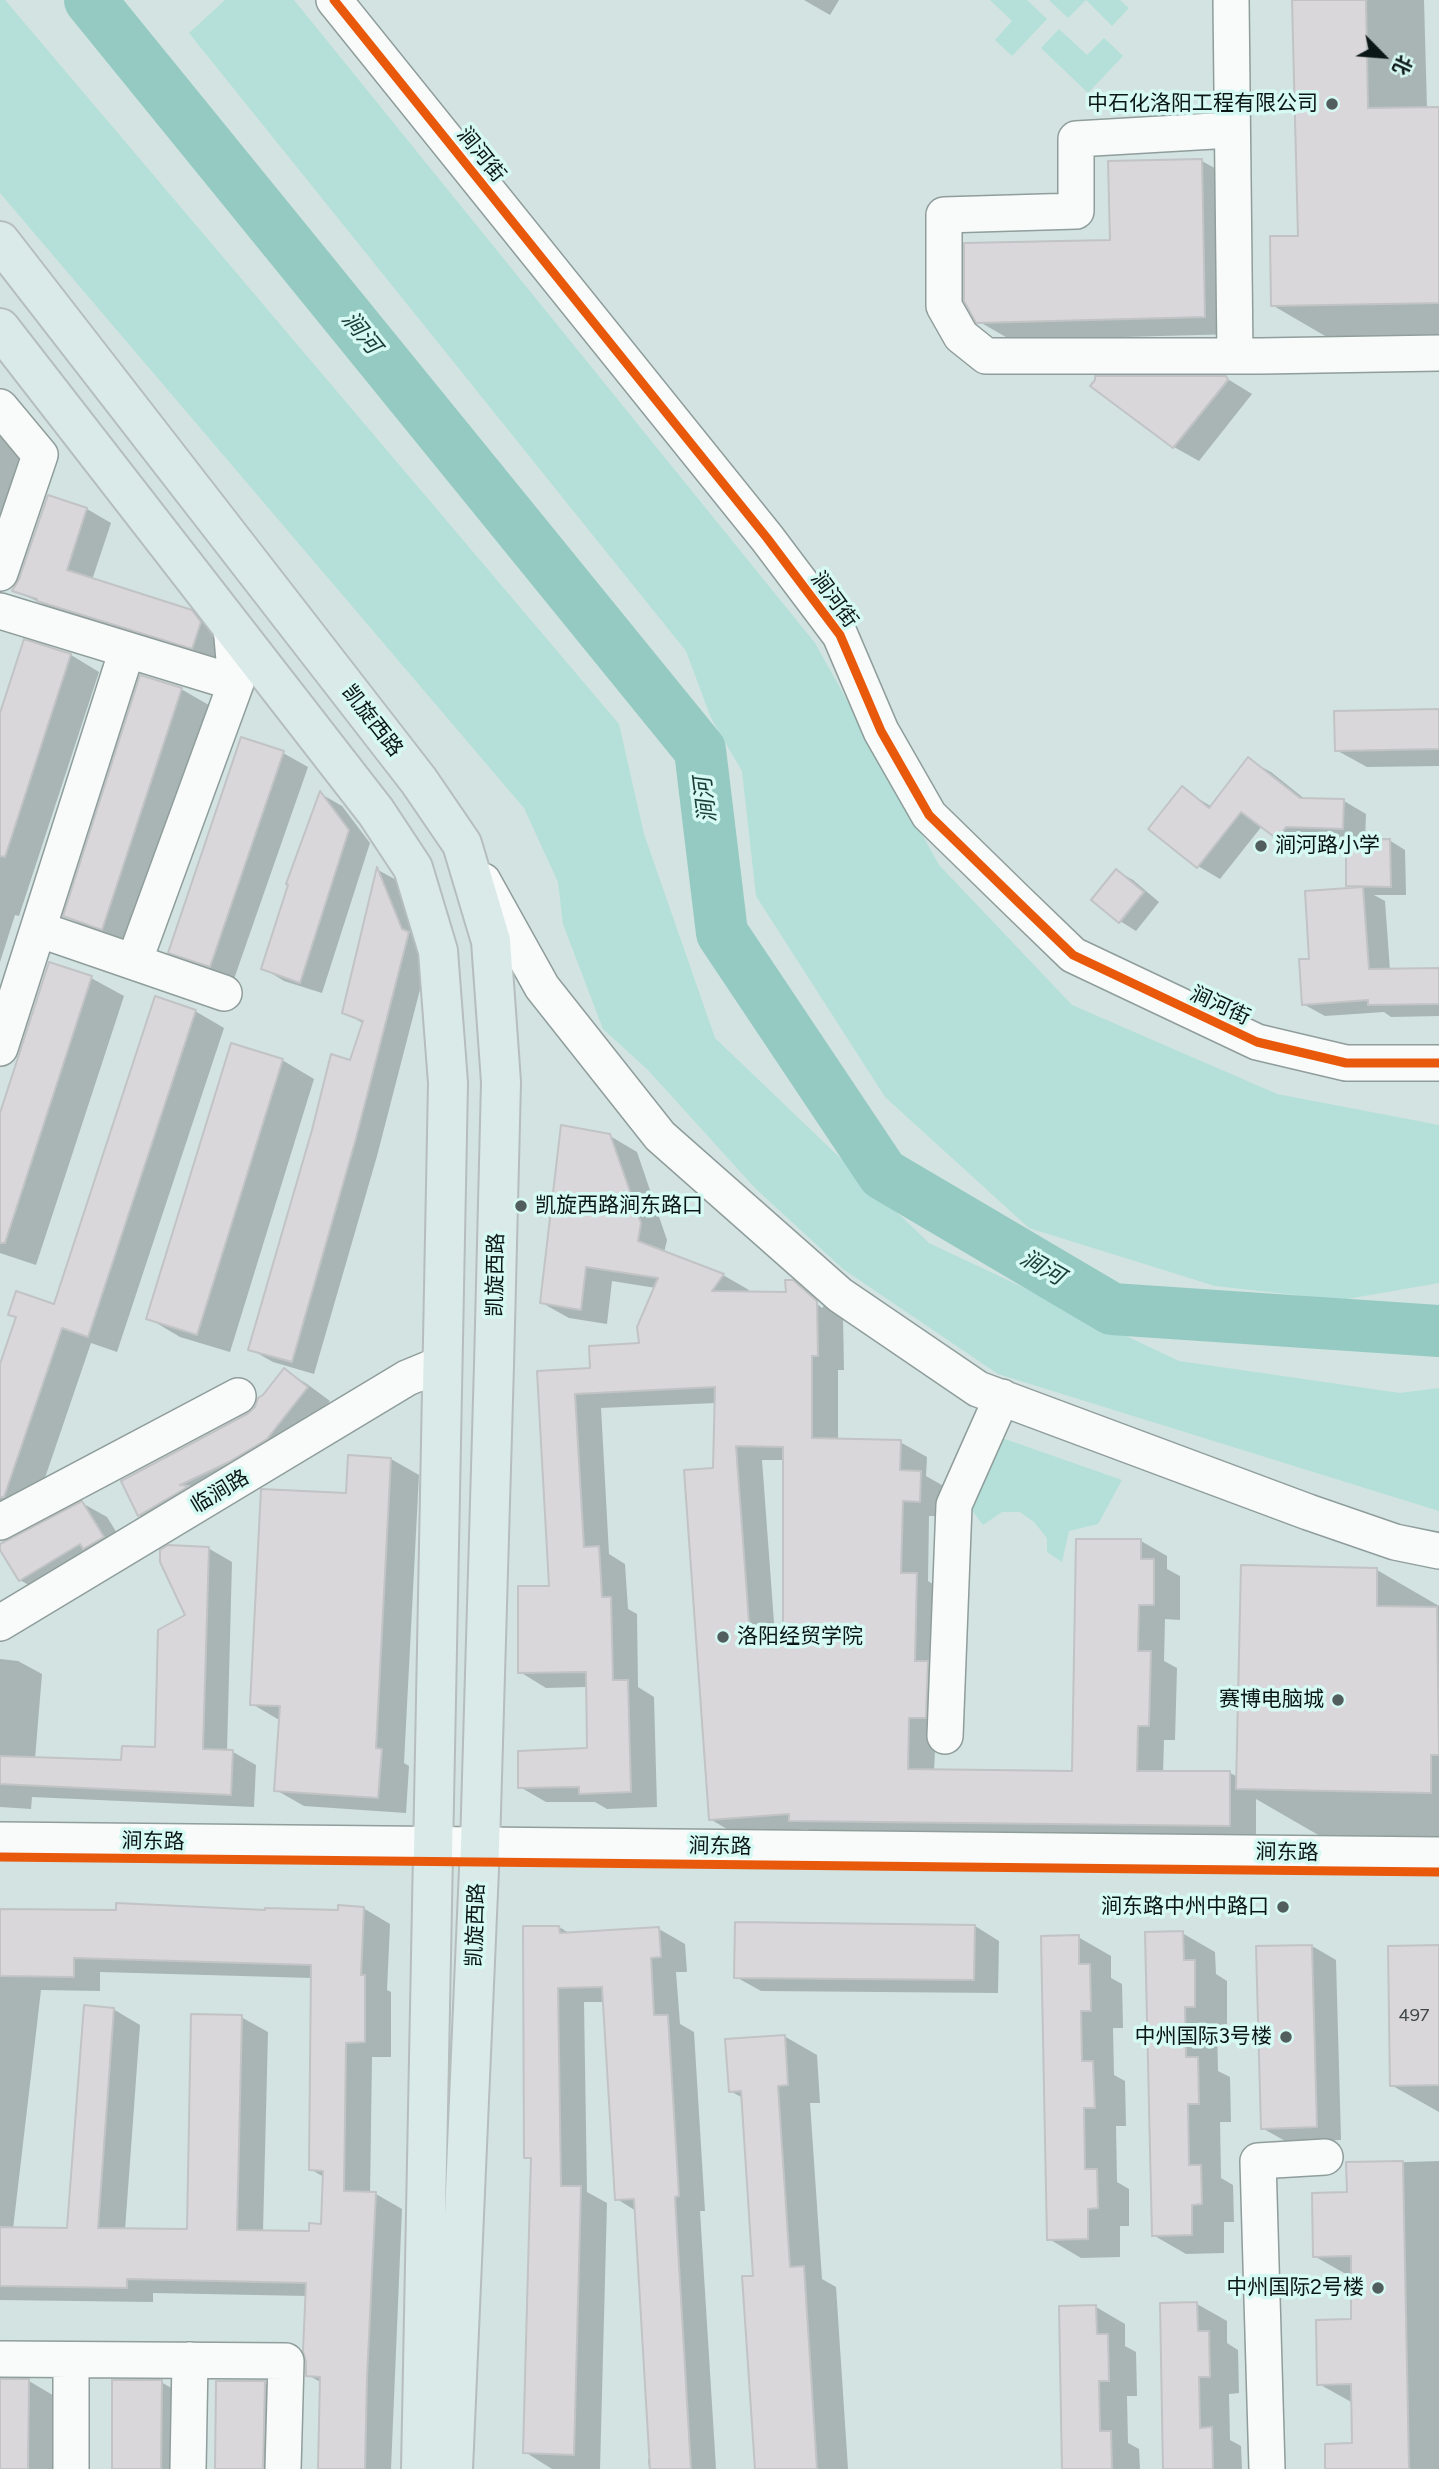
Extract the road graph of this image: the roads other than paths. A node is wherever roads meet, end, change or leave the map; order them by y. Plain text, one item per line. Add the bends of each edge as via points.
1 (334, 0) edge
2 (1231, 0) edge
3 (1231, 130) junction
4 (0, 241) edge
5 (0, 328) edge
6 (1439, 352) edge
7 (1235, 356) junction
8 (0, 407) edge
9 (0, 573) edge
10 (0, 611) edge
11 (231, 626) junction
12 (127, 650) junction
13 (236, 683) junction
14 (462, 844) junction
15 (38, 929) junction
16 (134, 962) junction
17 (224, 993) dead end
18 (0, 1048) edge
19 (1439, 1063) edge
20 (441, 1364) junction
21 (238, 1396) dead end
22 (1002, 1397) junction
23 (0, 1522) edge
24 (1439, 1551) edge
25 (0, 1623) edge
26 (945, 1736) dead end
27 (0, 1840) edge
28 (433, 1854) junction
29 (480, 1854) junction
30 (1439, 1855) edge
31 (0, 1857) edge
32 (1439, 1872) edge
33 (1325, 2157) dead end
34 (0, 2359) edge
35 (71, 2360) junction
36 (190, 2360) junction
37 (71, 2469) edge
38 (188, 2469) edge
39 (283, 2469) edge
40 (421, 2469) edge
41 (453, 2469) edge
42 (1267, 2469) edge

1 - 19 street, 涧河街 via 840,635 881,731 929,814 1073,955 1257,1042 1346,1063
2 - 3 street
3 - 7 street
3 - 7 street via 1076,139 1076,211 944,215 944,306 961,336 986,356
4 - 14 main road, 凯旋西路 via 419,781
5 - 11 main road
6 - 7 street
8 - 9 street via 40,455
10 - 12 street
11 - 13 street
11 - 20 main road via 376,812 413,868 438,951 448,1083
12 - 13 street
12 - 15 street
13 - 16 street
14 - 22 street via 542,987 660,1136 840,1295 978,1388
14 - 29 main road, 凯旋西路 via 491,941 501,1082
15 - 16 street
15 - 18 street
16 - 17 street
20 - 25 street, 临涧路 via 407,1378
20 - 28 main road
21 - 23 street
22 - 24 street via 1308,1512 1395,1542
22 - 26 street via 954,1505
27 - 28 street, 涧东路
28 - 29 street, 涧东路
28 - 31 street, 涧东路
28 - 40 main road
29 - 30 street, 涧东路
29 - 32 street, 涧东路
29 - 41 main road, 凯旋西路
33 - 42 street via 1258,2161
34 - 35 street
35 - 36 street
35 - 37 street
36 - 38 street
36 - 39 street via 286,2361

